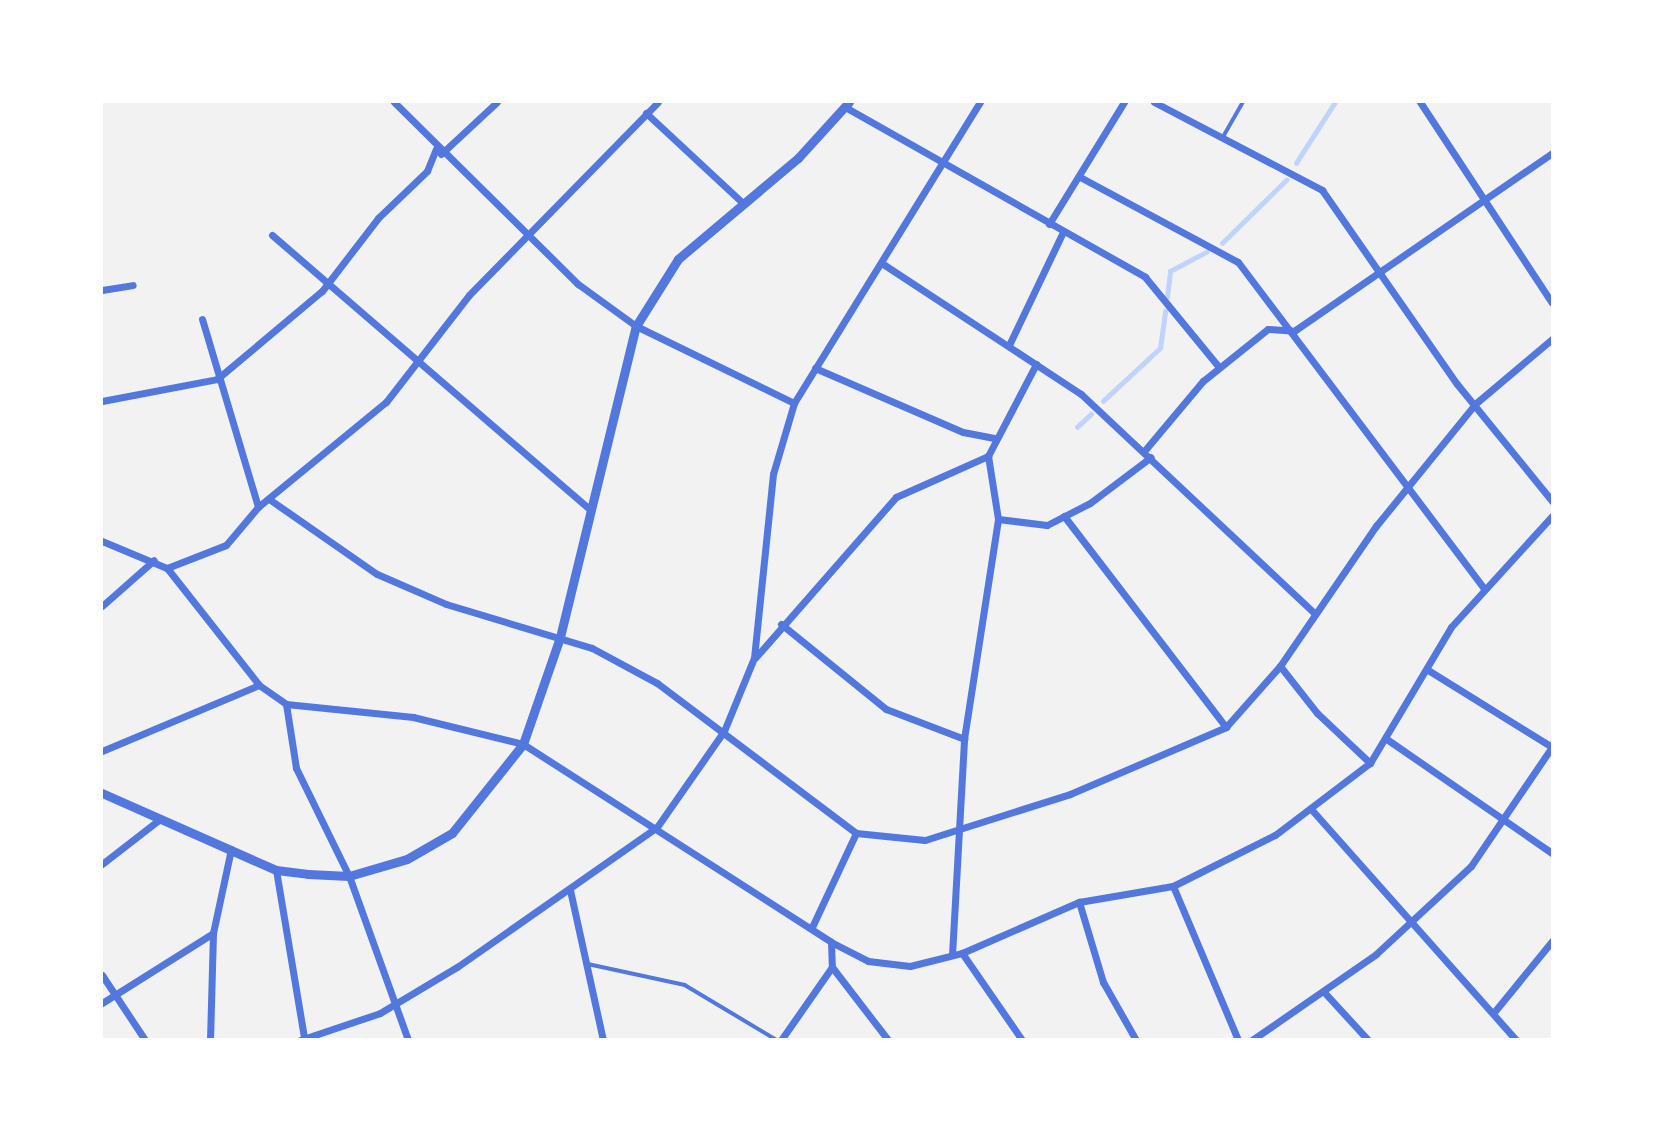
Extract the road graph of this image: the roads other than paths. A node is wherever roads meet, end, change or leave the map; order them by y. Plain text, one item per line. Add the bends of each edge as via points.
1 (394, 102) edge
2 (497, 102) edge
3 (644, 102) edge
4 (658, 102) edge
5 (981, 102) edge
6 (1124, 102) edge
7 (1154, 102) edge
8 (1242, 102) edge
9 (1420, 102) edge
10 (847, 104) edge
11 (649, 110) junction
12 (1223, 138) junction
13 (439, 151) junction
14 (1552, 153) edge
15 (939, 164) junction
16 (1080, 177) junction
17 (1484, 201) junction
18 (744, 204) junction
19 (1049, 224) junction
20 (1063, 232) junction
21 (272, 235) dead end
22 (524, 236) junction
23 (883, 264) junction
24 (1377, 271) junction
25 (133, 285) dead end
26 (322, 285) junction
27 (102, 290) edge
28 (1552, 303) edge
29 (202, 319) dead end
30 (636, 326) junction
31 (1294, 331) junction
32 (1552, 339) edge
33 (1009, 345) junction
34 (1036, 364) junction
35 (1219, 367) junction
36 (418, 368) junction
37 (815, 368) junction
38 (216, 379) junction
39 (102, 401) edge
40 (794, 403) junction
41 (1475, 404) junction
42 (995, 439) junction
43 (1145, 450) junction
44 (988, 456) junction
45 (1151, 457) junction
46 (1408, 490) junction
47 (269, 499) junction
48 (1552, 501) edge
49 (258, 508) junction
50 (589, 508) junction
51 (1064, 516) junction
52 (1552, 516) edge
53 (998, 519) junction
54 (102, 541) edge
55 (154, 560) junction
56 (167, 568) junction
57 (1484, 589) junction
58 (102, 606) edge
59 (1315, 614) junction
60 (781, 624) junction
61 (560, 637) junction
62 (754, 658) junction
63 (1280, 666) junction
64 (1427, 670) junction
65 (259, 685) junction
66 (286, 704) junction
67 (1226, 727) junction
68 (724, 730) junction
69 (964, 739) junction
70 (1388, 740) junction
71 (523, 744) junction
72 (1552, 747) edge
73 (102, 751) edge
74 (1370, 763) junction
75 (102, 793) edge
76 (1311, 808) junction
77 (160, 819) junction
78 (1500, 823) junction
79 (657, 827) junction
80 (957, 828) junction
81 (856, 834) junction
82 (231, 849) junction
83 (1552, 853) edge
84 (102, 864) edge
85 (276, 870) junction
86 (349, 876) junction
87 (1173, 886) junction
88 (570, 890) junction
89 (1079, 902) junction
90 (1411, 922) junction
91 (812, 927) junction
92 (213, 933) junction
93 (1552, 941) edge
94 (831, 942) junction
95 (962, 953) junction
96 (952, 955) junction
97 (1543, 956) junction
98 (1552, 960) edge
99 (588, 964) junction
100 (832, 967) junction
101 (102, 975) edge
102 (1324, 992) junction
103 (115, 995) junction
104 (396, 1002) junction
105 (102, 1003) edge
106 (1495, 1011) junction
107 (303, 1039) edge
108 (145, 1040) edge
109 (210, 1040) edge
110 (408, 1040) edge
111 (603, 1040) edge
112 (779, 1040) edge
113 (888, 1040) edge
114 (1022, 1040) edge
115 (1136, 1040) edge
116 (1238, 1040) edge
117 (1252, 1040) edge
118 (1368, 1040) edge
119 (1516, 1040) edge

1 - 13 street
2 - 13 street
3 - 11 street
4 - 11 street
5 - 15 street
6 - 16 street
7 - 12 street
8 - 12 lane
9 - 17 street
10 - 15 street
10 - 18 street
11 - 18 street
11 - 22 street
12 - 24 street via 1322,190
13 - 22 street
13 - 26 street via 427,171
14 - 17 street
15 - 19 street
15 - 23 street
16 - 19 street
16 - 31 street via 1238,262
17 - 24 street
17 - 28 street
18 - 30 street via 678,259
19 - 20 street
20 - 33 street
20 - 35 street via 1145,277
21 - 26 street
22 - 30 street
22 - 36 street via 469,295
23 - 33 street
23 - 37 street
24 - 31 street
24 - 41 street
25 - 27 street
26 - 36 street
26 - 38 street via 274,335
29 - 38 street
30 - 40 street
30 - 50 street
31 - 35 street via 1268,328
31 - 46 street
32 - 41 street
33 - 34 street
34 - 42 street
34 - 43 street
35 - 43 street
36 - 47 street
36 - 50 street
37 - 40 street
37 - 42 street via 963,432
38 - 39 street
38 - 49 street
40 - 62 street via 773,474
41 - 46 street
41 - 48 street
42 - 44 street
43 - 45 street
44 - 53 street
44 - 60 street via 896,497
45 - 51 street
45 - 59 street
46 - 57 street
46 - 59 street
47 - 49 street
47 - 61 street via 377,574 446,604
49 - 56 street via 226,545
50 - 61 street
51 - 53 street via 1047,525
51 - 67 street
52 - 57 street
53 - 69 street
54 - 55 street
55 - 56 street
55 - 58 street
56 - 65 street
57 - 64 street
59 - 63 street
60 - 62 street
60 - 69 street via 886,709
61 - 68 street via 657,683
61 - 71 street
62 - 68 street
63 - 67 street
63 - 74 street via 1317,713
64 - 70 street
64 - 72 street
65 - 66 street
65 - 73 street
66 - 71 street via 413,717
66 - 86 street via 296,768
67 - 80 street via 1070,794
68 - 79 street
68 - 81 street
69 - 80 street
70 - 74 street
70 - 78 street
71 - 79 street
71 - 86 street via 452,833 407,859
72 - 78 street
74 - 76 street
75 - 77 street
76 - 87 street via 1219,868
76 - 90 street
77 - 82 street
77 - 84 street
78 - 83 street
78 - 90 street via 1471,866
79 - 88 street
79 - 91 street
80 - 81 street via 925,840
80 - 96 street
81 - 91 street
82 - 85 street
82 - 92 street
85 - 86 street
85 - 107 street
86 - 104 street
87 - 89 street
87 - 116 street
88 - 99 street
88 - 104 street
89 - 95 street
89 - 115 street via 1103,982
90 - 102 street
90 - 106 street
91 - 94 street
92 - 103 street
92 - 109 street
93 - 97 street
94 - 96 street via 887,965
94 - 100 street
95 - 96 street
95 - 114 street
97 - 98 street
97 - 106 street
99 - 111 street
99 - 112 lane via 685,985
100 - 112 street
100 - 113 street
101 - 103 street
102 - 117 street
102 - 118 street
103 - 105 street
103 - 108 street
104 - 107 street
104 - 110 street
106 - 119 street

